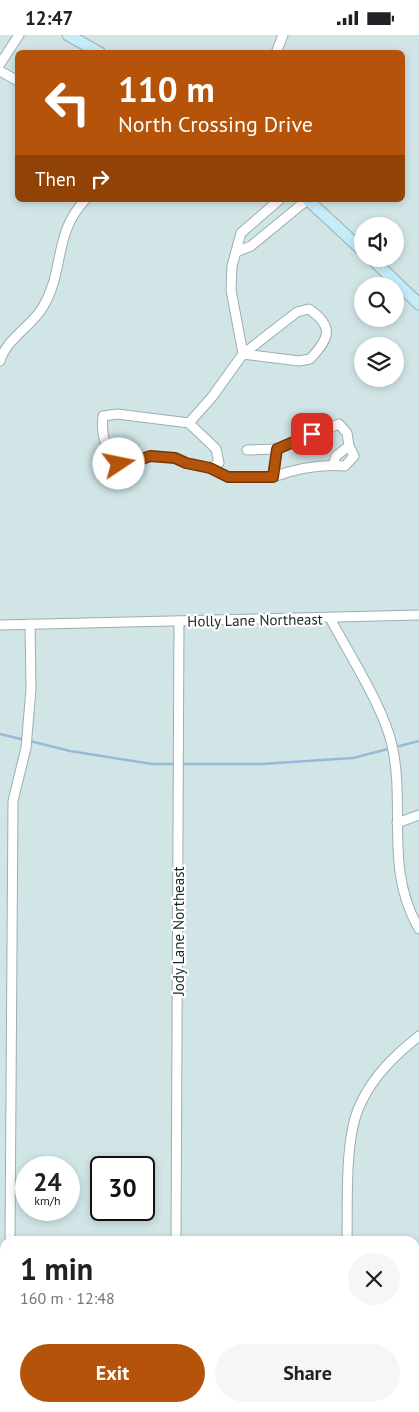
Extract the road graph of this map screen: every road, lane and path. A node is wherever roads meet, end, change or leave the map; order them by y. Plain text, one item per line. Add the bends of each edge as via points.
1 (19, 35) edge
2 (68, 35) edge
3 (283, 35) edge
4 (95, 50) edge
5 (277, 50) edge
6 (0, 64) edge
7 (0, 71) edge
8 (15, 79) edge
9 (83, 202) edge
10 (277, 202) edge
11 (305, 202) edge
12 (309, 202) edge
13 (354, 243) edge
14 (236, 252) junction
15 (380, 267) edge
16 (419, 304) edge
17 (243, 354) junction
18 (0, 361) edge
19 (189, 423) junction
20 (277, 449) junction
21 (247, 450) dead end
22 (210, 468) junction
23 (273, 477) junction
24 (419, 615) edge
25 (330, 618) junction
26 (179, 621) junction
27 (30, 624) junction
28 (0, 625) edge
29 (419, 815) edge
30 (397, 823) junction
31 (419, 929) edge
32 (419, 1036) edge
33 (10, 1236) edge
34 (176, 1236) edge
35 (347, 1236) edge

1 - 6 street
2 - 4 main road
3 - 5 street
7 - 8 street
9 - 18 street via 66,227 57,272 42,308 3,351
10 - 14 street via 241,233
11 - 14 street via 251,246
12 - 13 main road
14 - 17 street via 230,277
15 - 16 main road
17 - 17 street via 299,361 310,359 324,344 325,323 309,309 297,312
17 - 19 street
19 - 22 street via 216,449 218,463
19 - 22 street via 117,414 103,416 102,434 111,457 119,464 130,464 150,456 175,458
20 - 21 street
20 - 23 street
20 - 23 street via 339,424 347,433 354,456 345,466 290,471
22 - 23 street via 228,477
24 - 25 street
25 - 26 street, Holly Lane Northeast
25 - 30 street, Holly Lane Northeast via 385,721 396,768
26 - 27 street, Holly Lane Northeast
26 - 34 street, Jody Lane Northeast
27 - 28 street, Holly Lane Northeast
27 - 33 street via 31,689 26,748 13,801
29 - 30 street
30 - 31 street, Holly Lane Northeast via 401,886
32 - 35 street via 382,1069 359,1106 349,1151

